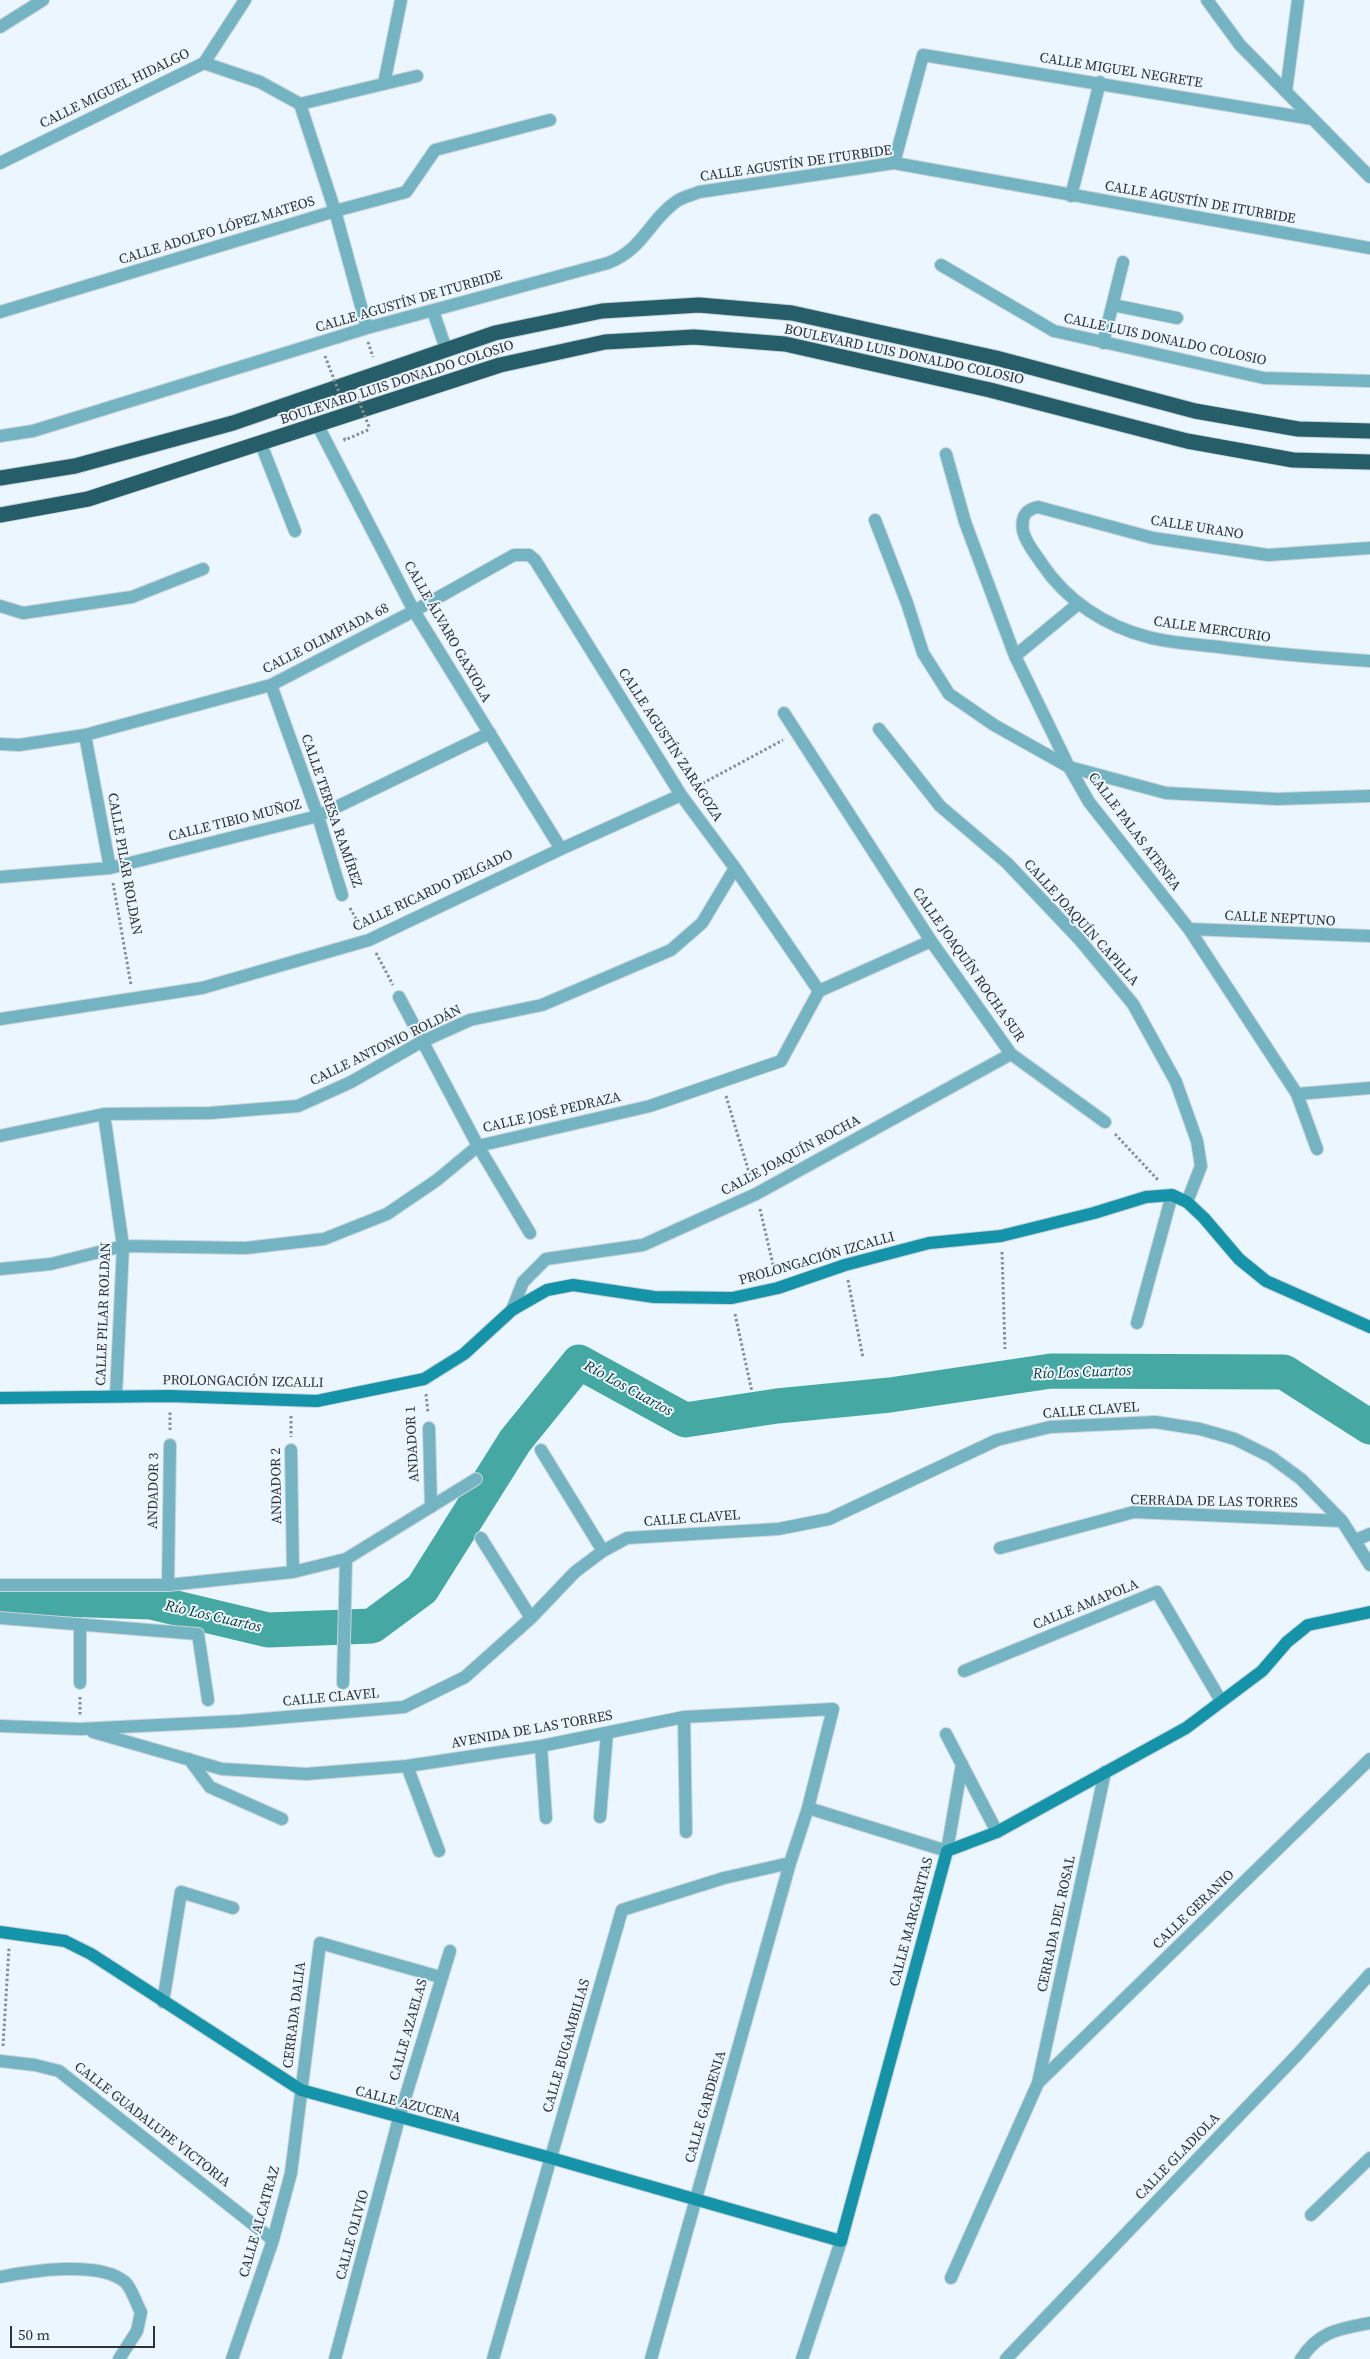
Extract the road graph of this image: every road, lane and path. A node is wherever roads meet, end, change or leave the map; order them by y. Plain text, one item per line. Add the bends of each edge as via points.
1 (43, 0) edge
2 (245, 0) edge
3 (401, 0) edge
4 (1208, 0) edge
5 (1298, 0) edge
6 (0, 27) edge
7 (204, 63) junction
8 (417, 76) dead end
9 (1100, 82) junction
10 (384, 84) junction
11 (1286, 92) junction
12 (300, 104) junction
13 (1314, 119) junction
14 (550, 120) dead end
15 (0, 163) edge
16 (894, 163) junction
17 (1370, 177) edge
18 (1072, 196) junction
19 (335, 211) junction
20 (1370, 248) edge
21 (1123, 262) dead end
22 (941, 265) dead end
23 (1113, 305) junction
24 (433, 311) junction
25 (0, 312) edge
26 (1177, 318) dead end
27 (367, 328) junction
28 (1103, 343) junction
29 (446, 349) junction
30 (324, 356) dead end
31 (378, 372) junction
32 (1370, 381) edge
33 (317, 424) junction
34 (370, 429) dead end
35 (1370, 431) edge
36 (0, 436) edge
37 (261, 444) junction
38 (946, 454) dead end
39 (1370, 462) edge
40 (0, 478) edge
41 (1024, 514) joint
42 (0, 515) edge
43 (875, 520) dead end
44 (294, 531) dead end
45 (1370, 548) edge
46 (535, 560) joint
47 (203, 569) dead end
48 (1078, 604) junction
49 (0, 606) edge
50 (414, 611) junction
51 (1015, 656) junction
52 (1370, 661) edge
53 (271, 685) junction
54 (784, 713) dead end
55 (879, 729) dead end
56 (796, 733) junction
57 (490, 734) junction
58 (85, 736) junction
59 (0, 744) edge
60 (1069, 767) junction
61 (681, 795) junction
62 (1370, 796) edge
63 (318, 816) junction
64 (560, 849) junction
65 (110, 868) junction
66 (735, 868) junction
67 (0, 878) edge
68 (342, 895) joint
69 (1189, 930) junction
70 (1370, 936) edge
71 (369, 940) junction
72 (931, 941) junction
73 (819, 991) junction
74 (399, 997) joint
75 (133, 998) junction
76 (0, 1019) edge
77 (421, 1042) junction
78 (1011, 1054) junction
79 (721, 1081) junction
80 (1370, 1088) edge
81 (1297, 1094) junction
82 (104, 1114) junction
83 (1105, 1122) joint
84 (0, 1136) edge
85 (478, 1146) junction
86 (1317, 1149) dead end
87 (756, 1194) junction
88 (1172, 1195) junction
89 (1187, 1202) junction
90 (530, 1233) dead end
91 (1001, 1236) junction
92 (123, 1246) junction
93 (845, 1265) junction
94 (0, 1269) edge
95 (778, 1288) junction
96 (732, 1298) junction
97 (512, 1310) junction
98 (1137, 1323) dead end
99 (1370, 1328) edge
100 (1005, 1349) dead end
101 (863, 1358) dead end
102 (424, 1379) junction
103 (752, 1392) dead end
104 (116, 1396) junction
105 (170, 1396) junction
106 (0, 1398) edge
107 (290, 1400) junction
108 (429, 1428) joint
109 (170, 1446) joint
110 (291, 1450) joint
111 (542, 1450) dead end
112 (476, 1479) dead end
113 (431, 1507) junction
114 (1342, 1521) junction
115 (1370, 1534) edge
116 (482, 1538) dead end
117 (1356, 1540) junction
118 (1000, 1548) dead end
119 (603, 1551) junction
120 (346, 1559) junction
121 (1370, 1565) edge
122 (293, 1572) junction
123 (0, 1585) edge
124 (168, 1585) junction
125 (1370, 1612) edge
126 (0, 1618) edge
127 (531, 1618) junction
128 (80, 1624) junction
129 (964, 1671) dead end
130 (343, 1683) dead end
131 (80, 1684) joint
132 (208, 1700) dead end
133 (1221, 1701) junction
134 (684, 1717) junction
135 (0, 1726) edge
136 (80, 1729) junction
137 (607, 1732) junction
138 (946, 1734) dead end
139 (541, 1746) junction
140 (189, 1759) junction
141 (1370, 1759) edge
142 (962, 1764) junction
143 (407, 1766) junction
144 (1105, 1772) junction
145 (808, 1808) junction
146 (600, 1817) dead end
147 (546, 1818) dead end
148 (282, 1819) dead end
149 (686, 1832) dead end
150 (997, 1832) junction
151 (439, 1851) dead end
152 (947, 1851) junction
153 (790, 1863) junction
154 (233, 1908) dead end
155 (5, 1932) edge
156 (450, 1951) dead end
157 (1370, 1974) edge
158 (440, 1977) junction
159 (163, 2002) junction
160 (0, 2063) edge
161 (1038, 2082) junction
162 (301, 2090) junction
163 (399, 2118) junction
164 (551, 2158) junction
165 (1370, 2158) edge
166 (696, 2199) junction
167 (1311, 2215) dead end
168 (273, 2240) junction
169 (840, 2241) junction
170 (0, 2276) edge
171 (950, 2278) dead end
172 (1370, 2323) edge
173 (119, 2359) edge
174 (232, 2359) edge
175 (335, 2359) edge
176 (493, 2359) edge
177 (651, 2359) edge
178 (802, 2359) edge
179 (1006, 2359) edge
180 (1301, 2359) edge

1 - 6 street
2 - 7 street
3 - 10 street
4 - 11 street via 1240,45
5 - 11 street
7 - 12 street, CALLE MIGUEL HIDALGO via 260,82
7 - 15 street, CALLE MIGUEL HIDALGO
8 - 10 street
9 - 13 street, CALLE MIGUEL NEGRETE
9 - 16 street, CALLE MIGUEL NEGRETE via 923,55
9 - 18 street
10 - 12 street
11 - 13 street
12 - 19 street, CALLE ADOLFO LÓPEZ MATEOS
13 - 17 street
14 - 19 street via 435,150 406,192
16 - 18 street, CALLE AGUSTÍN DE ITURBIDE
16 - 24 street, CALLE AGUSTÍN DE ITURBIDE via 699,192 677,201 622,258
18 - 20 street, CALLE AGUSTÍN DE ITURBIDE
19 - 25 street, CALLE ADOLFO LÓPEZ MATEOS
19 - 27 street
21 - 23 street
22 - 28 street, CALLE LUIS DONALDO COLOSIO via 1054,331
23 - 26 street
23 - 28 street
24 - 27 street, CALLE AGUSTÍN DE ITURBIDE
24 - 29 street
27 - 31 path via 368,344
27 - 36 street, CALLE AGUSTÍN DE ITURBIDE via 33,431
28 - 32 street, CALLE LUIS DONALDO COLOSIO via 1264,378
29 - 31 highway, BOULEVARD LUIS DONALDO COLOSIO
29 - 35 highway, BOULEVARD LUIS DONALDO COLOSIO via 495,333 602,311 699,305 792,313 996,358 1195,411 1298,430
30 - 34 path, bridge via 342,400 356,394
31 - 40 highway, BOULEVARD LUIS DONALDO COLOSIO via 233,423 75,466
33 - 37 highway, BOULEVARD LUIS DONALDO COLOSIO
33 - 39 highway, BOULEVARD LUIS DONALDO COLOSIO via 500,365 605,342 694,337 785,344 990,390 1187,441 1293,460
33 - 50 street, CALLE ÁLVARO GAXIOLA
37 - 42 highway, BOULEVARD LUIS DONALDO COLOSIO via 88,499
37 - 44 street
38 - 51 street, CALLE PALAS ATENEA via 965,522
41 - 45 street, CALLE URANO via 1030,508 1038,507 1153,538 1268,555
41 - 48 street, CALLE MERCURIO via 1025,539 1048,573
43 - 60 street via 923,653 949,694 994,725
46 - 50 street, CALLE OLIMPIADA 68 via 529,555 514,555
46 - 61 street, CALLE AGUSTÍN ZARAGOZA
47 - 49 street via 132,597 23,613
48 - 51 street
48 - 52 street, CALLE MERCURIO via 1106,621 1148,637 1292,657
50 - 53 street, CALLE OLIMPIADA 68
50 - 57 street, CALLE ÁLVARO GAXIOLA
51 - 60 street, CALLE PALAS ATENEA
53 - 58 street, CALLE OLIMPIADA 68
53 - 63 street, CALLE TERESA RAMÍREZ
54 - 56 street, CALLE JOAQUÍN ROCHA SUR
55 - 89 street, CALLE JOAQUÍN CAPILLA via 940,806 1007,863 1079,939 1133,1004 1176,1082 1197,1140 1201,1166
56 - 61 path
56 - 72 street, CALLE JOAQUÍN ROCHA SUR
57 - 63 street, CALLE TIBIO MUÑOZ
57 - 64 street, CALLE ÁLVARO GAXIOLA
58 - 59 street, CALLE OLIMPIADA 68 via 19,745
58 - 65 street, CALLE PILAR ROLDAN
60 - 62 street via 1166,793 1277,799
60 - 69 street, CALLE PALAS ATENEA via 1089,802
61 - 64 street, CALLE RICARDO DELGADO
61 - 66 street, CALLE AGUSTÍN ZARAGOZA
63 - 65 street, CALLE TIBIO MUÑOZ
63 - 68 street, CALLE TERESA RAMÍREZ
64 - 71 street, CALLE RICARDO DELGADO
65 - 67 street, CALLE TIBIO MUÑOZ
65 - 75 path, CALLE PILAR ROLDAN
66 - 73 street, CALLE AGUSTÍN ZARAGOZA
66 - 77 street, CALLE ANTONIO ROLDÁN via 702,923 671,950 542,1005 470,1020
68 - 71 path, CALLE TERESA RAMÍREZ
69 - 70 street, CALLE NEPTUNO
69 - 81 street, CALLE PALAS ATENEA
71 - 74 path, CALLE TERESA RAMÍREZ
71 - 75 street, CALLE RICARDO DELGADO via 202,988
72 - 73 street
72 - 78 street, CALLE JOAQUÍN ROCHA SUR
73 - 79 street, CALLE JOSÉ PEDRAZA via 781,1061
74 - 77 street
75 - 76 street, CALLE RICARDO DELGADO
77 - 82 street, CALLE ANTONIO ROLDÁN via 351,1082 298,1106 210,1113
77 - 85 street
78 - 83 street, CALLE JOAQUÍN ROCHA SUR
78 - 87 street, CALLE JOAQUÍN ROCHA
79 - 85 street, CALLE JOSÉ PEDRAZA via 650,1106
79 - 87 path
80 - 81 street
81 - 86 street, CALLE PALAS ATENEA
82 - 84 street, CALLE ANTONIO ROLDÁN
82 - 92 street, CALLE PILAR ROLDAN
83 - 88 path
85 - 90 street
85 - 92 street, CALLE JOSÉ PEDRAZA via 437,1180 387,1214 324,1239 246,1248
87 - 95 path
87 - 97 street, CALLE JOAQUÍN ROCHA via 642,1245 546,1260 523,1282
88 - 89 street, PROLONGACIÓN IZCALLI
88 - 91 street, PROLONGACIÓN IZCALLI via 1146,1197
88 - 98 street
89 - 99 street, PROLONGACIÓN IZCALLI via 1239,1259 1266,1281
91 - 93 street, PROLONGACIÓN IZCALLI via 929,1243
91 - 100 path
92 - 94 street, CALLE JOSÉ PEDRAZA via 52,1264
92 - 104 street, CALLE PILAR ROLDAN
93 - 95 street, PROLONGACIÓN IZCALLI
93 - 101 path
95 - 96 street, PROLONGACIÓN IZCALLI
96 - 97 street, PROLONGACIÓN IZCALLI via 654,1296 573,1285 547,1290
96 - 103 path
97 - 102 street, PROLONGACIÓN IZCALLI via 464,1354
102 - 107 street, PROLONGACIÓN IZCALLI via 317,1401
102 - 108 path, ANDADOR 1
104 - 105 street, PROLONGACIÓN IZCALLI
104 - 106 street, PROLONGACIÓN IZCALLI
105 - 107 street, PROLONGACIÓN IZCALLI
105 - 109 path, ANDADOR 3
107 - 110 path, ANDADOR 2
108 - 113 street, ANDADOR 1
109 - 124 street, ANDADOR 3
110 - 122 street, ANDADOR 2
111 - 119 street
112 - 113 street
113 - 120 street
114 - 117 street, CALLE CLAVEL
114 - 118 street, CERRADA DE LAS TORRES via 1134,1512
114 - 119 street, CALLE CLAVEL via 1301,1479 1271,1457 1235,1439 1200,1429 1155,1422 1050,1427 997,1440 829,1518 778,1529 627,1538
115 - 117 street
116 - 127 street
117 - 121 street, CALLE CLAVEL
119 - 127 street, CALLE CLAVEL via 575,1572
120 - 122 street
120 - 130 street
122 - 124 street
123 - 124 street
125 - 133 street, CALLE MARGARITAS via 1308,1625 1287,1642 1262,1671
126 - 128 street
127 - 136 street, CALLE CLAVEL via 465,1677 404,1708
128 - 131 street
128 - 132 street via 198,1634
129 - 133 street, CALLE AMAPOLA via 1157,1592
131 - 136 path
133 - 144 street, CALLE MARGARITAS via 1186,1728
134 - 137 street, AVENIDA DE LAS TORRES
134 - 145 street, AVENIDA DE LAS TORRES via 833,1708
134 - 149 street
135 - 136 street, CALLE CLAVEL
136 - 140 street, AVENIDA DE LAS TORRES
137 - 139 street, AVENIDA DE LAS TORRES
137 - 146 street
138 - 142 street
139 - 143 street, AVENIDA DE LAS TORRES
139 - 147 street
140 - 143 street, AVENIDA DE LAS TORRES via 222,1769 306,1774
140 - 148 street via 210,1787
141 - 161 street, CALLE GERANIO
142 - 150 street
142 - 152 street
143 - 151 street
144 - 150 street, CALLE MARGARITAS
144 - 161 street, CERRADA DEL ROSAL
145 - 152 street
145 - 153 street, AVENIDA DE LAS TORRES
150 - 152 street, CALLE MARGARITAS
152 - 169 street, CALLE MARGARITAS
153 - 164 street, CALLE BUGAMBILIAS via 724,1878 622,1910
153 - 166 street, CALLE GARDENIA
154 - 159 street via 182,1892
155 - 159 street, CALLE AZUCENA via 65,1941 91,1954
155 - 160 path via 5,2030
156 - 158 street, CALLE AZAELAS
157 - 179 street, CALLE GLADIOLA
158 - 162 street, CERRADA DALIA via 320,1943
158 - 163 street, CALLE AZAELAS
159 - 162 street, CALLE AZUCENA
160 - 168 street, CALLE GUADALUPE VICTORIA via 35,2064 59,2071
161 - 171 street
162 - 163 street, CALLE AZUCENA
162 - 168 street, CALLE ALCATRAZ via 291,2173
163 - 164 street, CALLE AZUCENA
163 - 175 street, CALLE OLIVIO
164 - 166 street, CALLE AZUCENA
164 - 176 street, CALLE BUGAMBILIAS
165 - 167 street
166 - 169 street, CALLE AZUCENA
166 - 177 street, CALLE GARDENIA
168 - 174 street, CALLE ALCATRAZ
169 - 178 street, CALLE MARGARITAS
170 - 173 street via 32,2270 74,2269 110,2274 126,2283 141,2312 137,2331
172 - 180 street via 1321,2335

